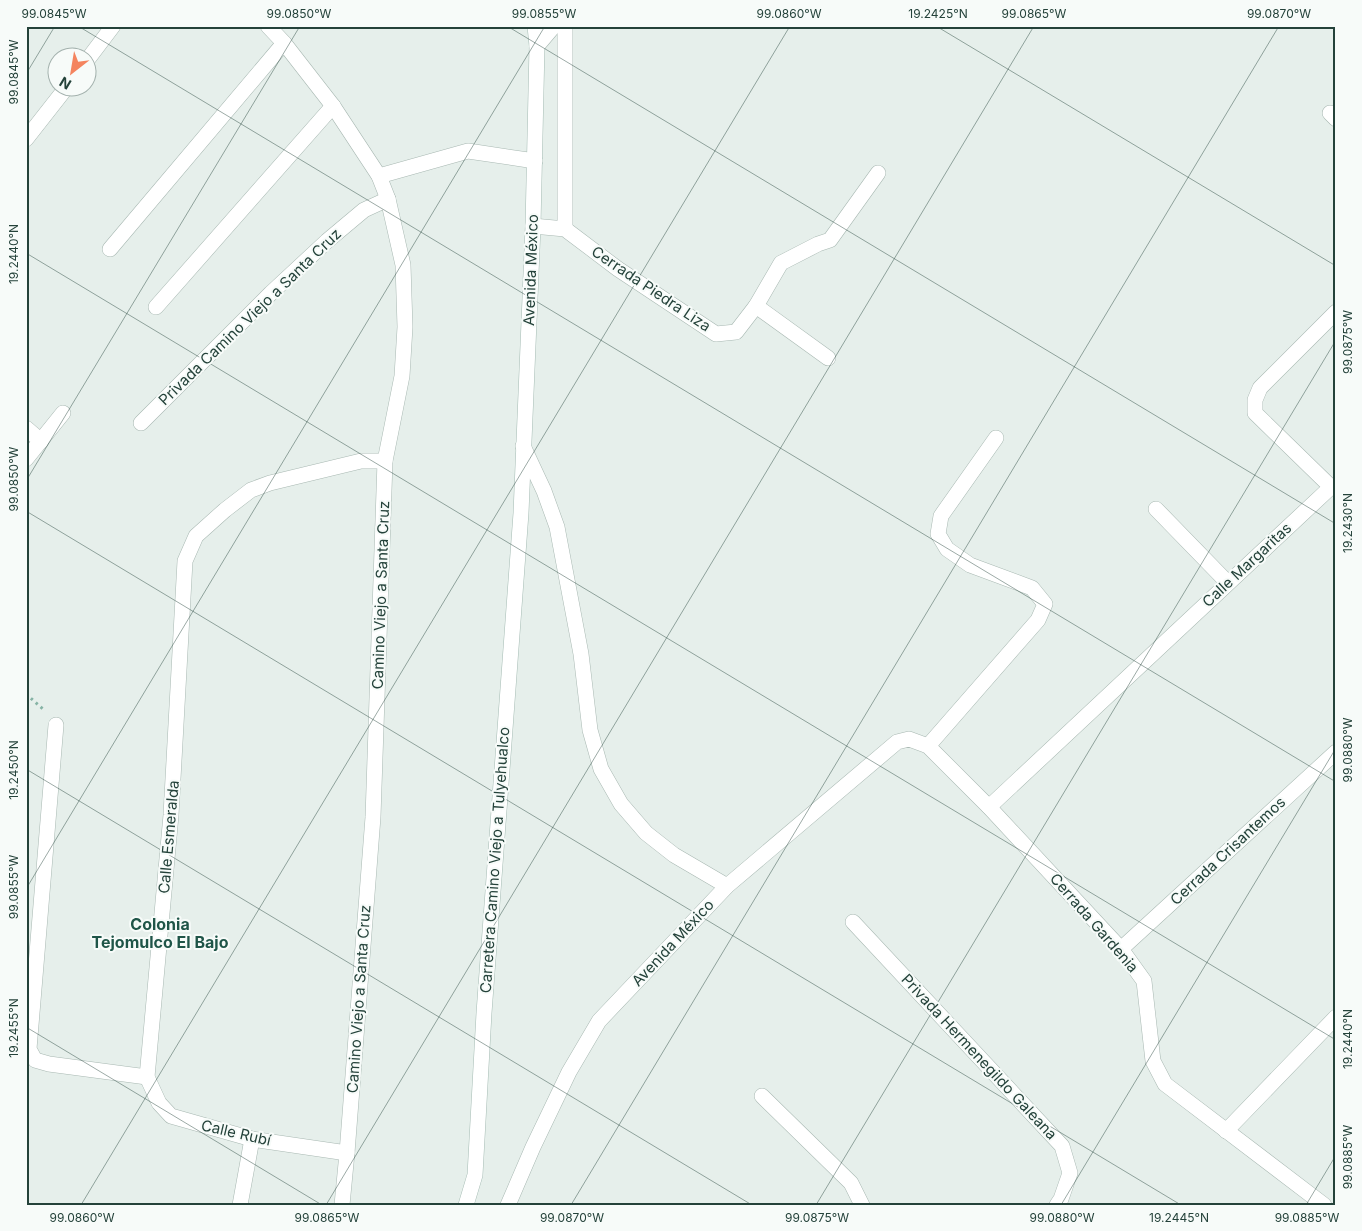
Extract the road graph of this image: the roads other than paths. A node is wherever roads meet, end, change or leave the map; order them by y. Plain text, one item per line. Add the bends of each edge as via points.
1 (113, 26) edge
2 (268, 26) edge
3 (535, 26) edge
4 (554, 26) edge
5 (565, 26) edge
6 (284, 43) junction
7 (537, 46) junction
8 (96, 48) edge
9 (58, 98) edge
10 (334, 106) junction
11 (26, 139) edge
12 (535, 161) junction
13 (878, 173) dead end
14 (379, 176) junction
15 (388, 199) junction
16 (534, 226) junction
17 (565, 229) junction
18 (110, 249) dead end
19 (156, 306) dead end
20 (756, 306) junction
21 (1336, 312) edge
22 (828, 358) dead end
23 (63, 413) dead end
24 (141, 423) dead end
25 (26, 428) edge
26 (996, 438) dead end
27 (41, 441) junction
28 (523, 446) junction
29 (26, 459) edge
30 (385, 461) junction
31 (1334, 487) edge
32 (1156, 509) dead end
33 (521, 513) joint
34 (1227, 582) junction
35 (56, 725) dead end
36 (909, 739) joint
37 (928, 746) junction
38 (1336, 752) edge
39 (989, 807) junction
40 (727, 886) junction
41 (853, 922) dead end
42 (1120, 949) junction
43 (1336, 1016) edge
44 (148, 1077) junction
45 (762, 1096) dead end
46 (1226, 1131) junction
47 (252, 1139) junction
48 (347, 1153) junction
49 (240, 1205) edge
50 (342, 1205) edge
51 (466, 1205) edge
52 (508, 1205) edge
53 (862, 1205) edge
54 (1057, 1205) edge
55 (1324, 1205) edge

1 - 8 street
2 - 6 street, Camino Viejo a Santa Cruz
3 - 7 street, Avenida México
4 - 7 street
5 - 17 street
6 - 10 street, Camino Viejo a Santa Cruz
6 - 18 street
7 - 12 street, Avenida México
9 - 11 street
10 - 14 street, Camino Viejo a Santa Cruz
10 - 19 street
12 - 14 street via 468,151
12 - 16 street, Avenida México
13 - 20 street, Cerrada Piedra Liza via 830,240 781,263
14 - 15 street, Camino Viejo a Santa Cruz
15 - 24 street, Privada Camino Viejo a Santa Cruz via 364,210 327,241
15 - 30 street, Camino Viejo a Santa Cruz via 403,265 405,327 402,376
16 - 17 street
16 - 28 street, Avenida México
17 - 20 street, Cerrada Piedra Liza via 618,269 716,334 736,332
20 - 22 street
21 - 31 street, Calle Margaritas via 1260,388 1255,400 1255,413
23 - 27 street
25 - 27 street
26 - 37 street via 941,516 938,534 947,550 970,564 1032,588 1045,604 1038,620
27 - 29 street
28 - 33 street, Avenida México
28 - 40 street via 558,528 581,654 590,730 601,769 621,804 646,833 674,855
30 - 44 street, Calle Esmeralda via 361,461 251,490 196,536 185,561 171,815
30 - 48 street, Camino Viejo a Santa Cruz via 373,817
31 - 34 street, Calle Margaritas
32 - 34 street
33 - 51 street, Carretera Camino Viejo a Tulyehualco via 475,1175
34 - 39 street, Calle Margaritas
35 - 44 street via 29,1049 35,1060 42,1062
36 - 37 street, Cerrada Gardenia
36 - 40 street, Avenida México via 897,742
37 - 39 street, Cerrada Gardenia
38 - 42 street, Cerrada Crisantemos
39 - 42 street, Cerrada Gardenia
40 - 52 street, Avenida México via 599,1021 569,1072
41 - 54 street, Privada Hermenegildo Galeana via 1062,1146 1070,1173
42 - 46 street, Cerrada Gardenia via 1144,981 1154,1061 1165,1084
43 - 46 street
44 - 47 street, Calle Rubí via 159,1103 171,1116
45 - 53 street via 851,1183
46 - 55 street, Cerrada Gardenia
47 - 48 street, Calle Rubí
47 - 49 street
48 - 50 street, Camino Viejo a Santa Cruz

